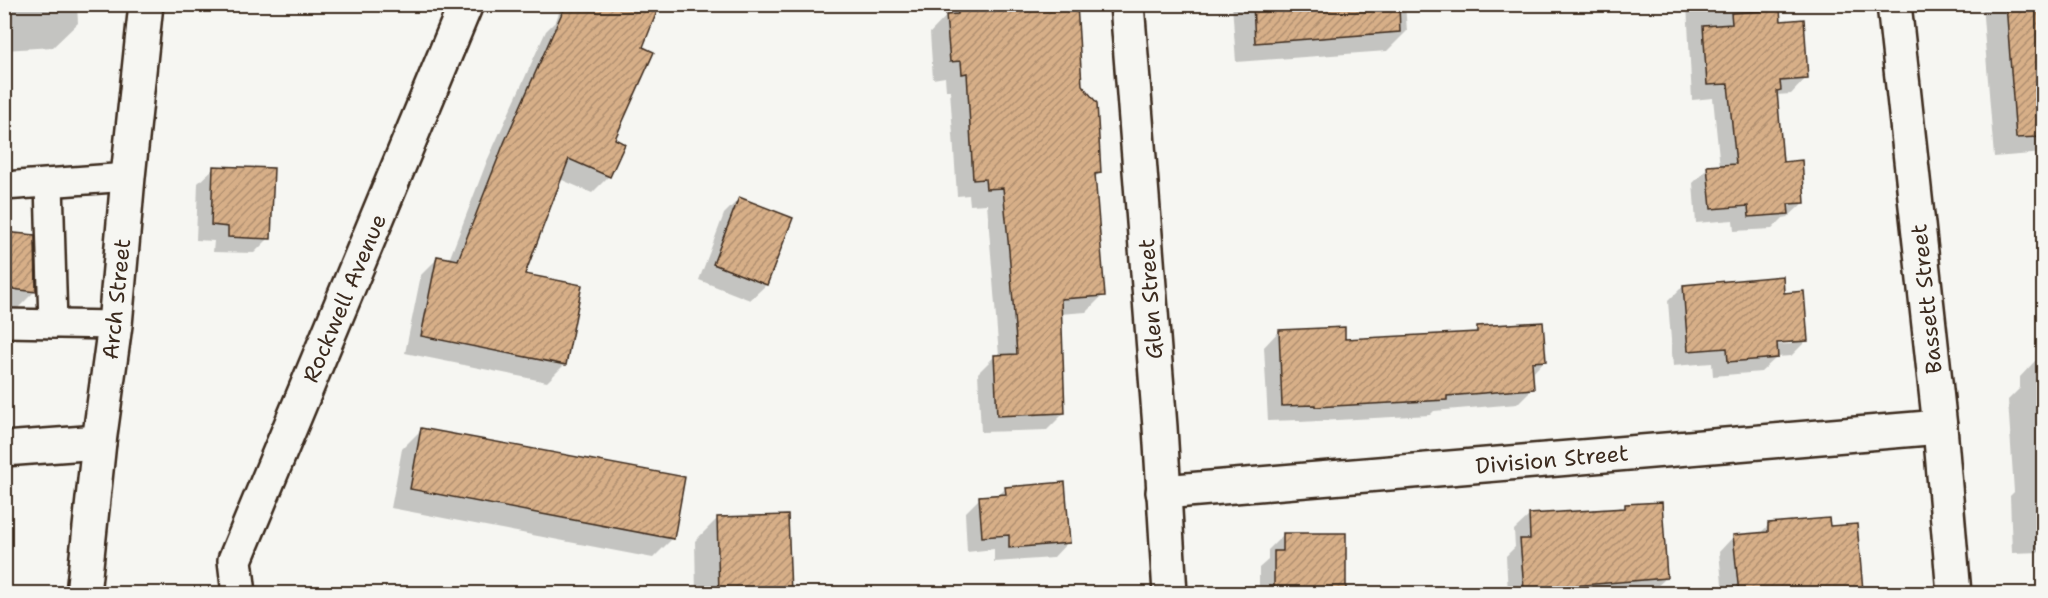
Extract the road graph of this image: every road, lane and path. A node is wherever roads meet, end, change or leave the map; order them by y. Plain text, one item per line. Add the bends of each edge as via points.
1 (146, 4) edge
2 (466, 4) edge
3 (1127, 4) edge
4 (1894, 4) edge
5 (128, 177) junction
6 (49, 183) junction
7 (4, 186) edge
8 (4, 323) edge
9 (53, 324) junction
10 (115, 325) junction
11 (1940, 427) junction
12 (99, 442) junction
13 (4, 449) edge
14 (1163, 492) junction
15 (83, 594) edge
16 (239, 594) edge
17 (1170, 594) edge
18 (1954, 594) edge

1 - 5 street, Arch Street
2 - 16 street, Rockwell Avenue via 235,560
3 - 14 street, Glen Street
4 - 11 street, Bassett Street
5 - 6 lane
5 - 10 street, Arch Street
6 - 7 lane
6 - 9 lane
8 - 9 lane
9 - 10 lane
10 - 12 street, Arch Street
11 - 14 street, Division Street
11 - 18 street, Bassett Street
12 - 13 street
12 - 15 street, Arch Street
14 - 17 street, Glen Street

